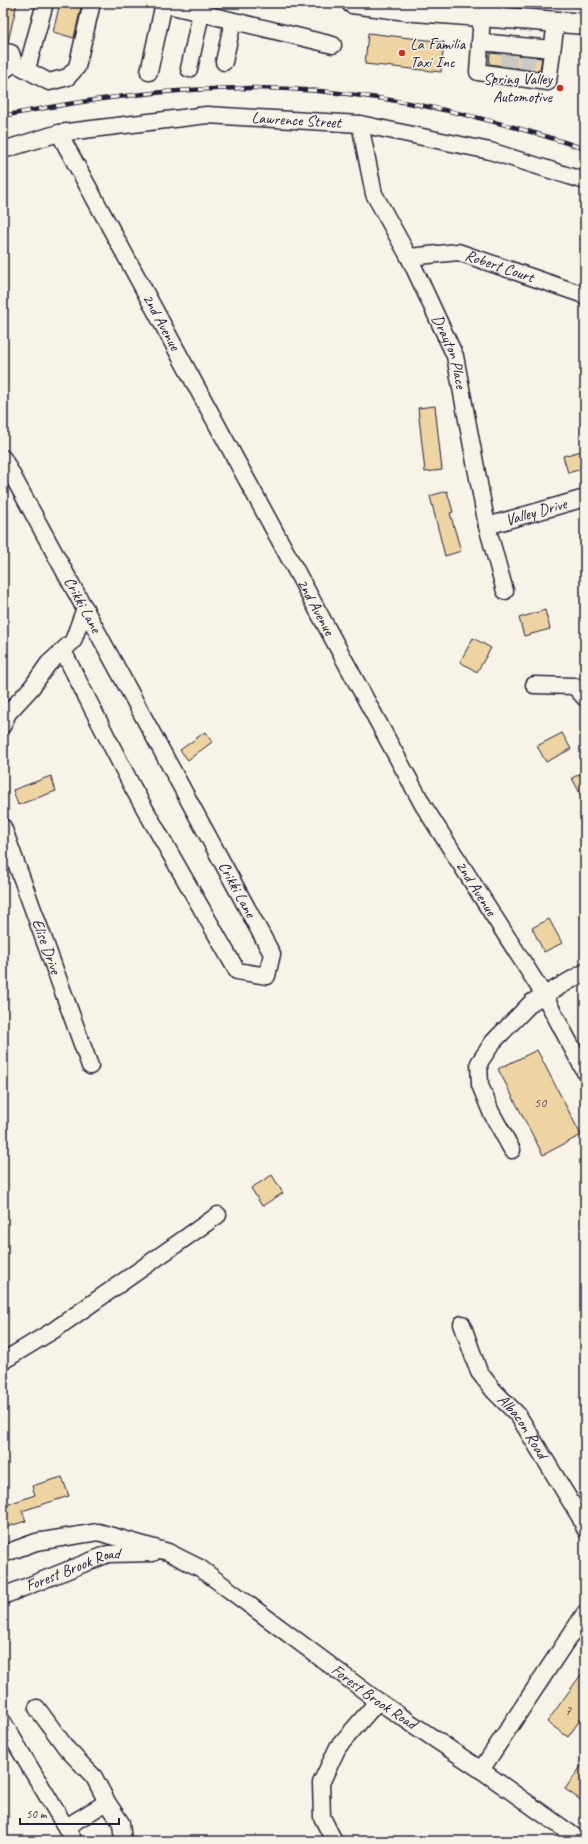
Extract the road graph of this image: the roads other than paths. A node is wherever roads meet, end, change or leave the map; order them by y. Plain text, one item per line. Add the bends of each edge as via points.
1 (45, 3) edge
2 (92, 3) edge
3 (163, 3) edge
4 (352, 3) edge
5 (395, 6) edge
6 (201, 13) junction
7 (482, 16) junction
8 (233, 21) junction
9 (556, 22) junction
10 (585, 24) edge
11 (480, 42) junction
12 (333, 45) dead end
13 (552, 49) junction
14 (3, 51) edge
15 (224, 62) dead end
16 (15, 68) edge
17 (189, 69) dead end
18 (149, 72) dead end
19 (360, 124) junction
20 (59, 133) junction
21 (3, 150) edge
22 (585, 181) edge
23 (410, 258) junction
24 (585, 298) edge
25 (3, 458) edge
26 (585, 498) edge
27 (486, 526) junction
28 (505, 591) dead end
29 (85, 608) junction
30 (63, 651) junction
31 (534, 685) dead end
32 (585, 698) edge
33 (5, 715) edge
34 (3, 827) edge
35 (585, 972) edge
36 (544, 995) junction
37 (90, 1066) dead end
38 (585, 1072) edge
39 (512, 1150) dead end
40 (218, 1215) dead end
41 (462, 1324) dead end
42 (3, 1361) edge
43 (585, 1529) edge
44 (168, 1552) junction
45 (3, 1554) edge
46 (3, 1596) edge
47 (585, 1613) edge
48 (378, 1701) junction
49 (37, 1708) dead end
50 (3, 1722) edge
51 (481, 1770) junction
52 (107, 1802) junction
53 (70, 1834) edge
54 (123, 1841) edge
55 (334, 1841) edge
56 (580, 1841) edge

1 - 16 street
2 - 16 street via 77,67 68,77 49,82
3 - 6 street
3 - 18 street
4 - 5 main road
5 - 7 main road
6 - 8 street
6 - 17 street
7 - 9 main road
7 - 11 street
8 - 12 street
8 - 15 street
9 - 10 main road
9 - 13 street
11 - 13 street via 529,49
11 - 13 street via 478,72 526,75 548,82
14 - 16 street via 11,53
19 - 20 street, Lawrence Street via 207,115
19 - 22 street, Lawrence Street via 490,151
19 - 23 street, Drayton Place via 374,194
20 - 21 street, Lawrence Street
20 - 36 street, 2nd Avenue via 423,804
23 - 24 street, Robert Court via 458,252 581,294
23 - 27 street, Drayton Place via 455,356
25 - 29 street, Crikki Lane
26 - 27 street, Valley Drive
27 - 28 street, Drayton Place
29 - 30 street via 73,641
29 - 30 street, Crikki Lane via 272,954 267,976 237,971 132,788
30 - 33 street via 48,664 32,687
31 - 32 street via 574,686
34 - 37 street, Elise Drive
35 - 36 street
36 - 38 street, 2nd Avenue
36 - 39 street via 532,1002 493,1042 479,1063 480,1085 491,1112
40 - 42 street via 54,1330
41 - 43 street, Albacon Road via 479,1372 518,1415
44 - 45 street, Forest Brook Road via 98,1532 36,1542
44 - 46 street, Forest Brook Road via 108,1554
44 - 48 street, Forest Brook Road via 200,1568
47 - 51 street
48 - 51 street, Forest Brook Road
48 - 55 street via 338,1747 321,1783 322,1817
49 - 52 street via 67,1749 94,1777
50 - 53 street
51 - 56 street, Forest Brook Road
52 - 53 street
52 - 54 street via 121,1823

